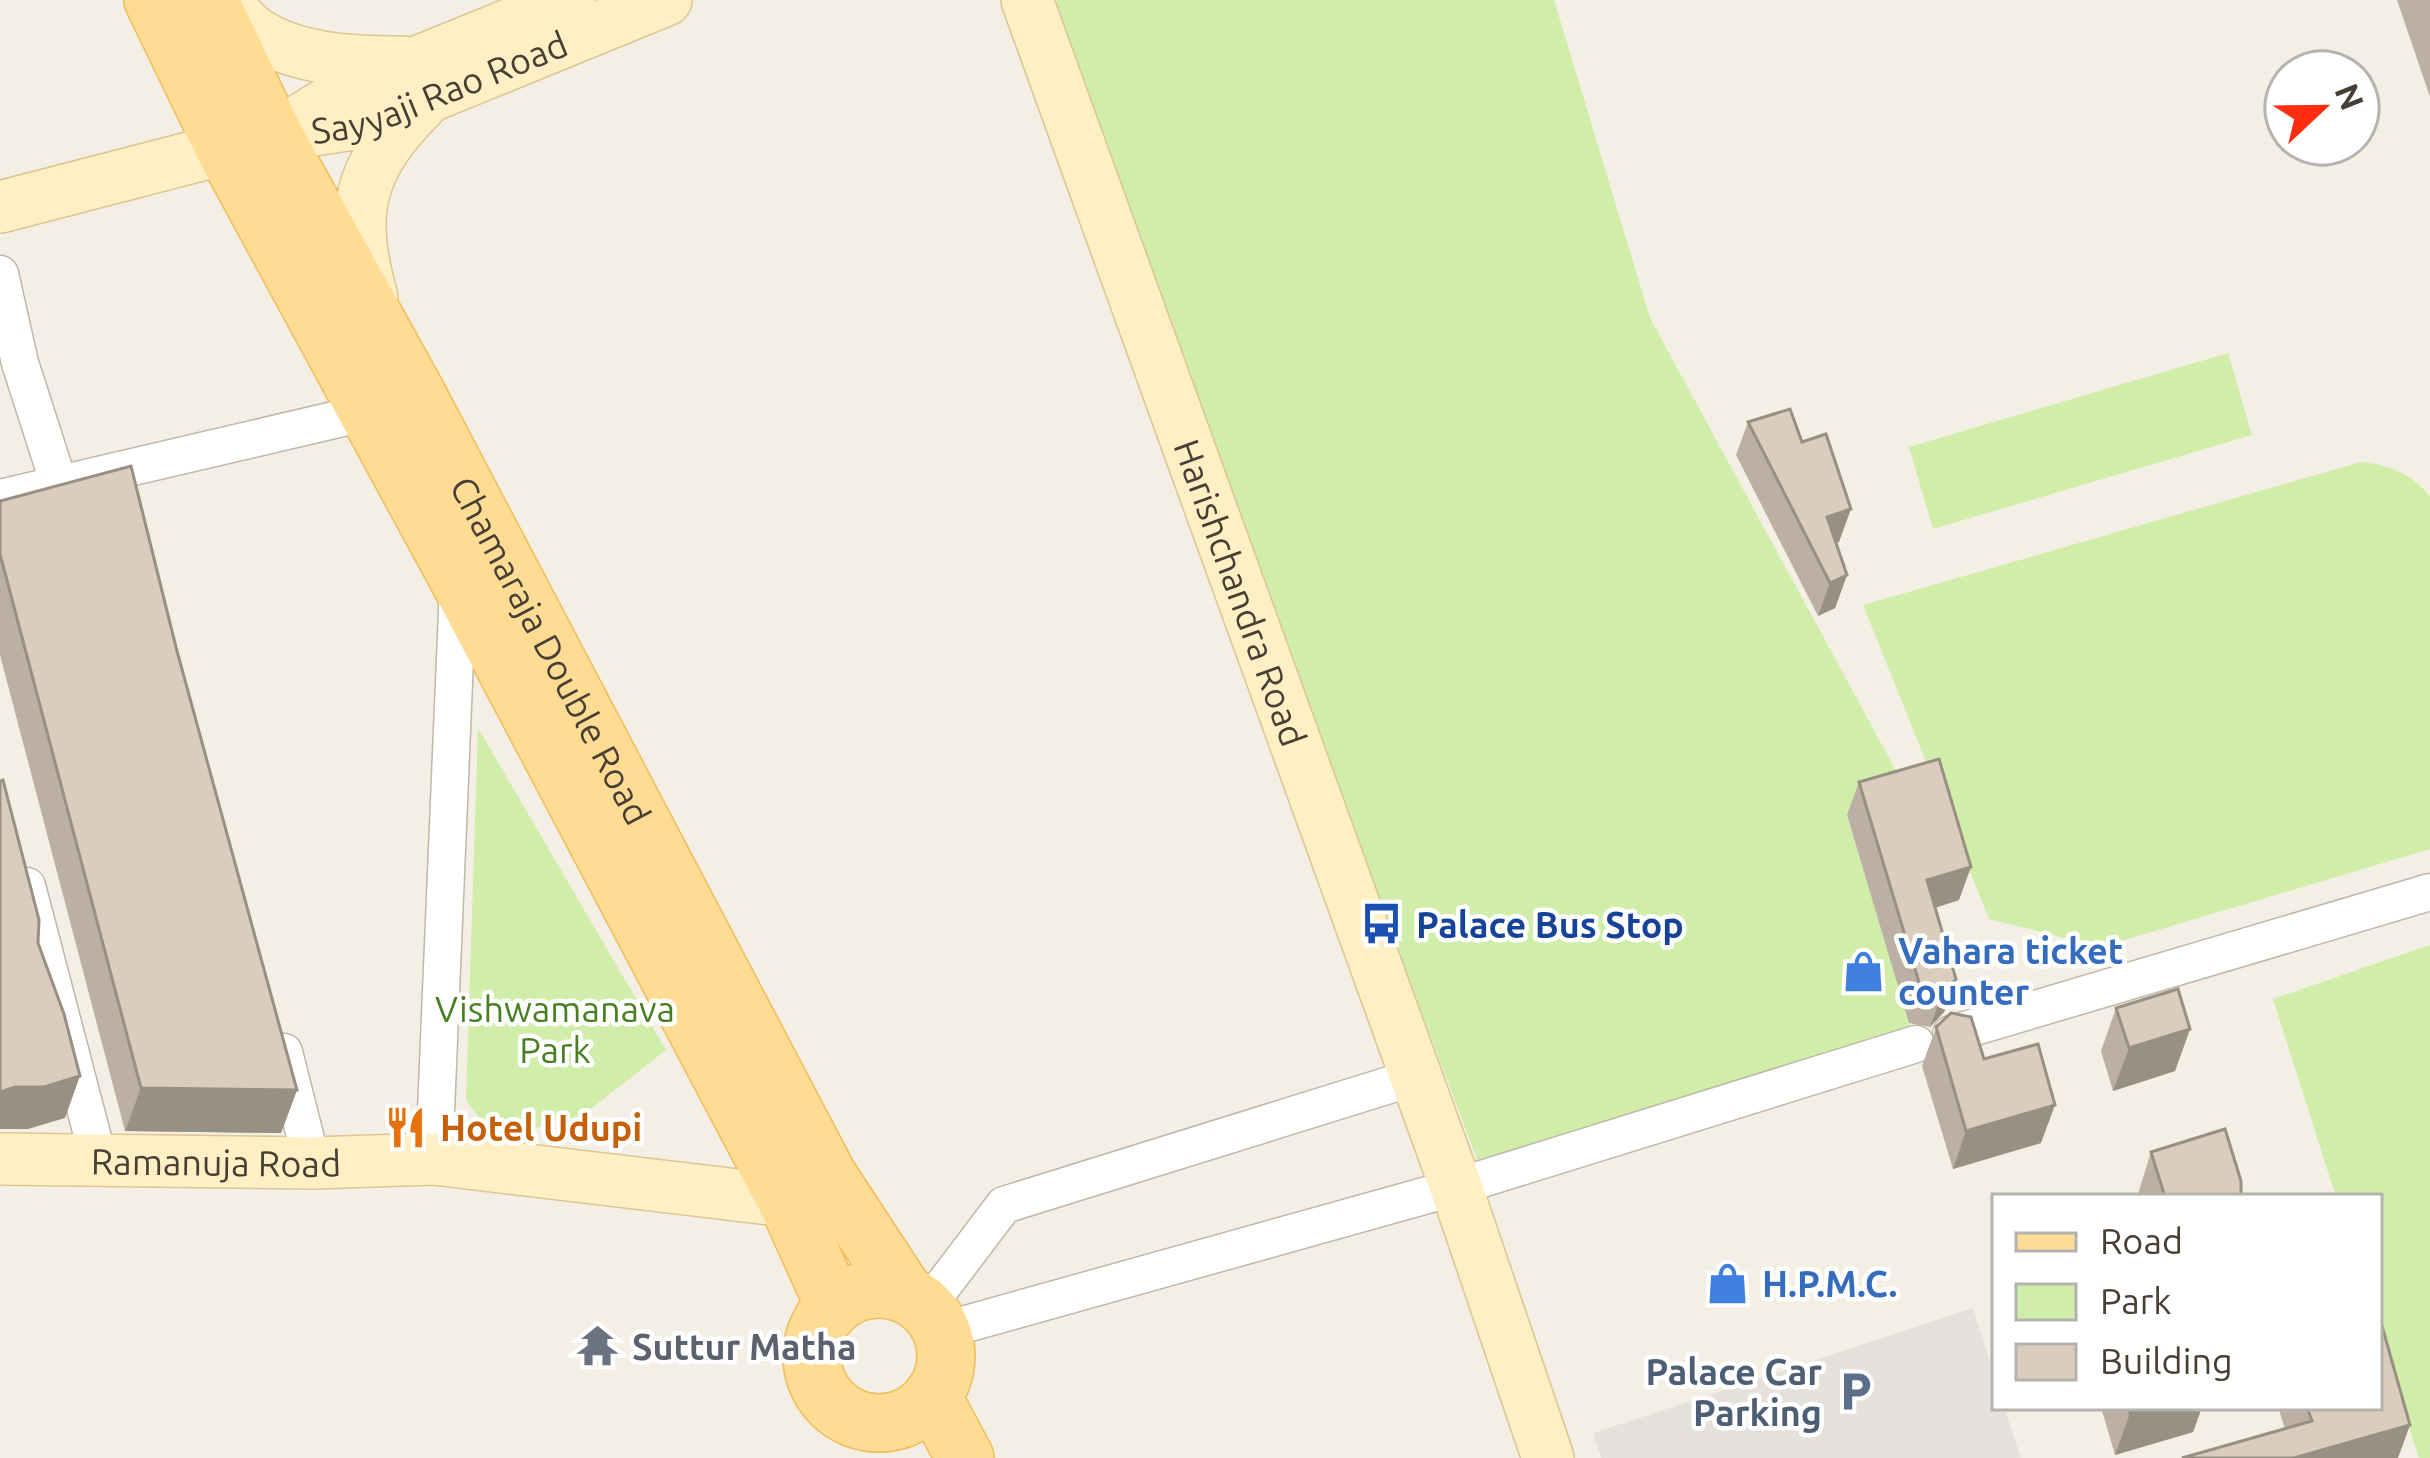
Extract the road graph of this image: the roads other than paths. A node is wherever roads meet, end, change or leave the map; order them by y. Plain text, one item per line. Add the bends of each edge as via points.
1 (153, 0) edge
2 (209, 0) edge
3 (224, 0) edge
4 (570, 0) edge
5 (666, 0) edge
6 (1027, 0) edge
7 (423, 79) junction
8 (250, 144) junction
9 (0, 207) edge
10 (0, 274) edge
11 (382, 331) junction
12 (368, 412) junction
13 (129, 468) junction
14 (59, 484) junction
15 (0, 498) edge
16 (139, 509) edge
17 (458, 578) junction
18 (17, 849) edge
19 (2430, 892) edge
20 (276, 1023) edge
21 (1415, 1077) junction
22 (434, 1159) junction
23 (0, 1160) edge
24 (99, 1161) junction
25 (312, 1163) junction
26 (1456, 1187) junction
27 (787, 1201) junction
28 (834, 1305) junction
29 (925, 1311) junction
30 (932, 1396) junction
31 (826, 1398) junction
32 (890, 1441) edge
33 (826, 1458) edge
34 (965, 1458) edge
35 (1548, 1458) edge

1 - 8 main road, Chamaraja Double Road
2 - 8 main road, Chamaraja Double Road
3 - 7 street via 256,34
4 - 7 street, Sayyaji Rao Road
5 - 7 street, Sayyaji Rao Road
6 - 21 street, Harishchandra Road
7 - 8 street, Sayyaji Rao Road via 350,89
7 - 11 street via 370,169 358,207 359,252
8 - 9 street, Sayyaji Rao Road
8 - 11 main road, Chamaraja Double Road
8 - 12 main road
10 - 14 street
11 - 29 main road, Chamaraja Double Road via 827,1176
12 - 13 street
12 - 17 main road
13 - 14 street
13 - 16 street
14 - 15 street
17 - 22 street
17 - 27 main road
18 - 24 street
19 - 26 street
20 - 25 street
21 - 26 street, Harishchandra Road
21 - 29 street via 1004,1204
22 - 25 street, Ramanuja Road
22 - 27 street, Ramanuja Road
23 - 24 street, Ramanuja Road
24 - 25 street, Ramanuja Road
26 - 29 street
26 - 35 street, Harishchandra Road
27 - 28 main road
28 - 29 main road via 881,1288
28 - 31 main road via 811,1350
29 - 30 main road via 946,1354
30 - 32 main road
30 - 34 main road
31 - 32 main road
31 - 33 main road

